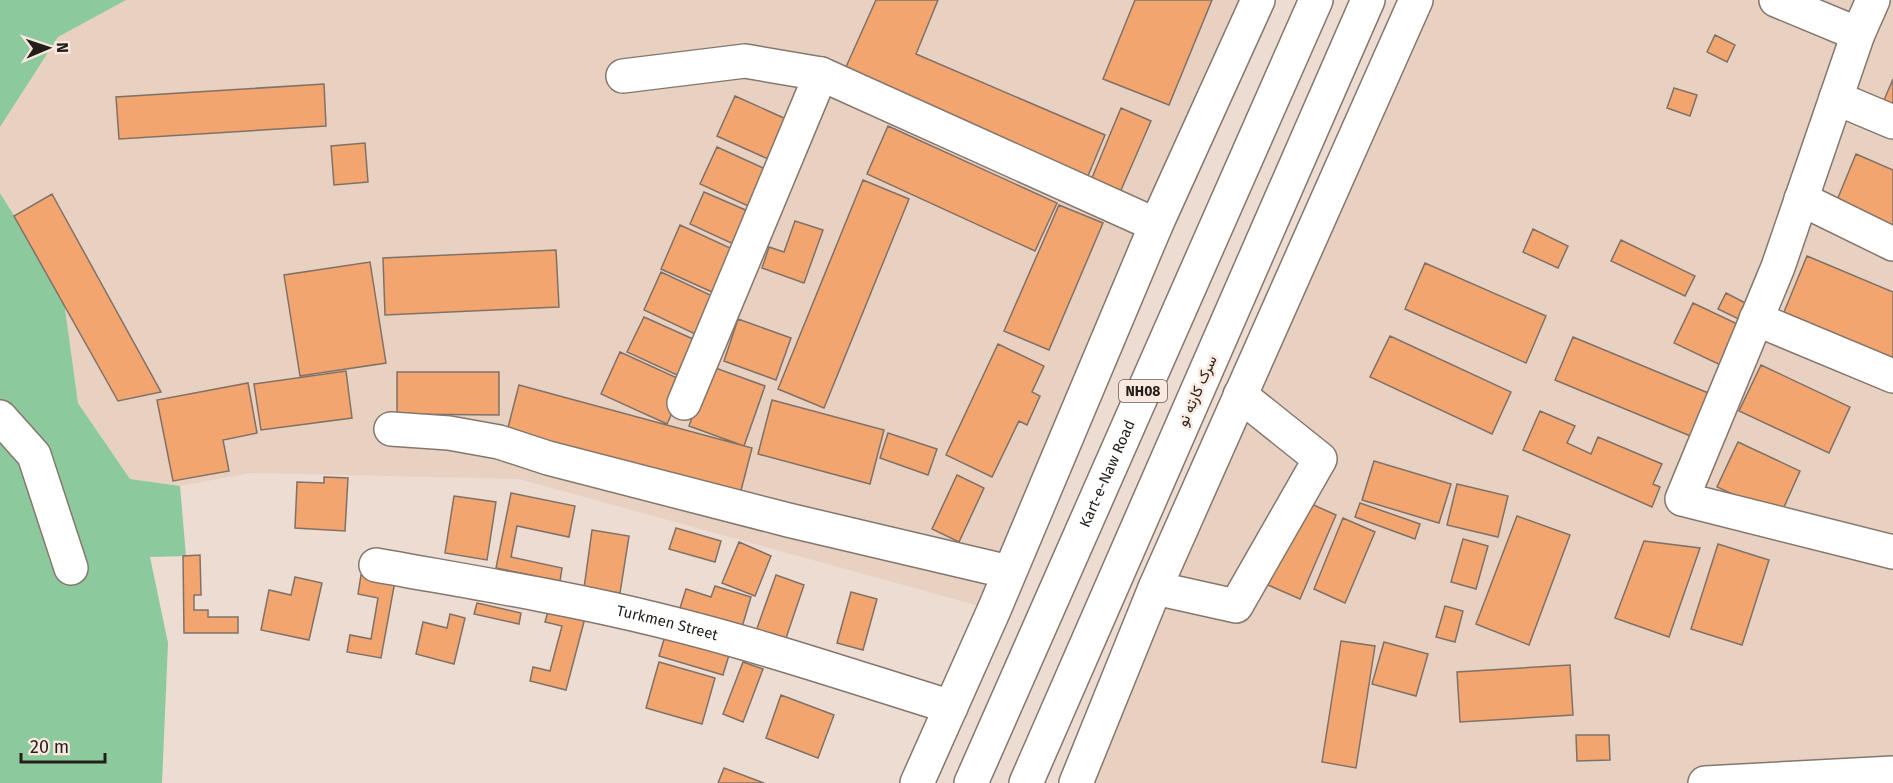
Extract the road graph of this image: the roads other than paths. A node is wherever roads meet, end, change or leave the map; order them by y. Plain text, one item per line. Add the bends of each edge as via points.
1 (1258, 0) edge
2 (1316, 0) edge
3 (1368, 0) edge
4 (1416, 0) edge
5 (1776, 0) edge
6 (1873, 0) edge
7 (1858, 34) junction
8 (821, 74) junction
9 (623, 76) dead end
10 (1836, 98) junction
11 (1893, 122) edge
12 (1801, 199) junction
13 (1156, 225) junction
14 (1893, 244) edge
15 (1756, 319) junction
16 (1893, 376) edge
17 (1240, 395) junction
18 (684, 403) dead end
19 (0, 417) edge
20 (391, 429) dead end
21 (1893, 552) edge
22 (376, 565) dead end
23 (70, 568) dead end
24 (1010, 572) junction
25 (1155, 588) junction
26 (951, 707) junction
27 (1893, 774) edge
28 (1790, 781) edge
29 (917, 783) edge
30 (971, 783) edge
31 (1026, 783) edge
32 (1076, 783) edge
33 (1705, 783) edge

1 - 13 main road
2 - 30 main road, Kart-e-Naw Road / NH08
3 - 31 main road, سرک کارته نو
4 - 17 main road
5 - 7 main road
6 - 7 main road
7 - 10 main road
8 - 9 main road via 745,62
8 - 13 main road
8 - 18 main road
10 - 11 main road
10 - 12 main road
12 - 14 main road
12 - 15 main road
13 - 24 main road
15 - 16 main road
15 - 21 main road via 1682,499
17 - 25 main road
17 - 25 main road via 1320,459 1236,606
19 - 23 main road via 34,455
20 - 24 main road via 499,442 788,520
22 - 26 main road, Turkmen Street via 658,620
24 - 26 main road
25 - 32 main road
26 - 29 main road
27 - 28 main road
28 - 33 main road

